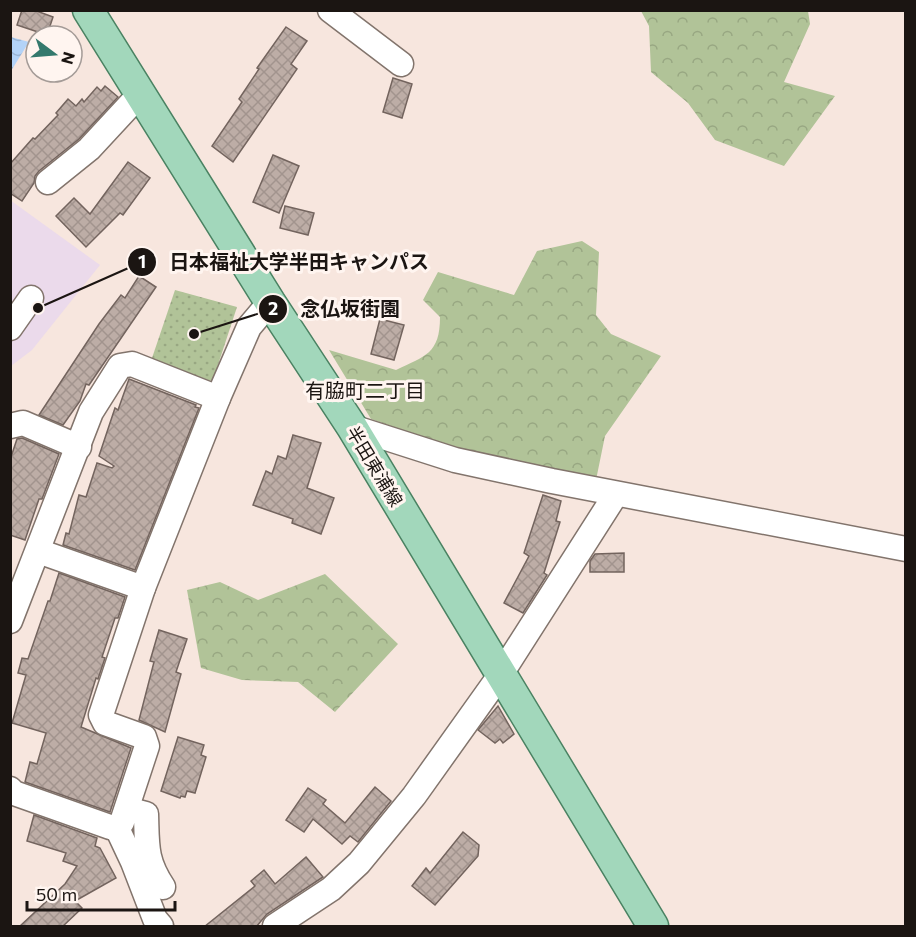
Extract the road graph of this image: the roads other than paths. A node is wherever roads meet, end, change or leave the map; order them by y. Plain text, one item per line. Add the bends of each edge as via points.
1 (88, 10) edge
2 (335, 12) edge
3 (401, 64) dead end
4 (140, 94) junction
5 (48, 182) dead end
6 (32, 298) dead end
7 (270, 302) junction
8 (10, 328) edge
9 (218, 398) junction
10 (10, 426) edge
11 (352, 427) junction
12 (79, 447) junction
13 (616, 494) junction
14 (906, 549) edge
15 (38, 551) junction
16 (143, 588) junction
17 (10, 621) edge
18 (501, 674) junction
19 (10, 789) edge
20 (122, 818) junction
21 (163, 887) dead end
22 (160, 927) edge
23 (275, 927) edge
24 (653, 927) edge

1 - 4 main road, 半田東浦線
2 - 3 street
4 - 5 street via 89,149
4 - 7 main road, 半田東浦線
6 - 8 street
7 - 9 street via 249,327
7 - 11 main road, 半田東浦線
9 - 12 street via 132,364 120,366 91,412
9 - 16 street
10 - 12 street via 23,423
11 - 13 street via 455,460
11 - 18 main road, 半田東浦線
12 - 15 street
13 - 14 street
13 - 18 street
15 - 16 street
15 - 17 street
16 - 20 street via 101,715 105,723 144,737 147,746
18 - 23 street via 414,796 359,863 331,889
18 - 24 main road, 半田東浦線
19 - 20 street
20 - 21 street via 146,814 152,871
20 - 22 street via 133,862

